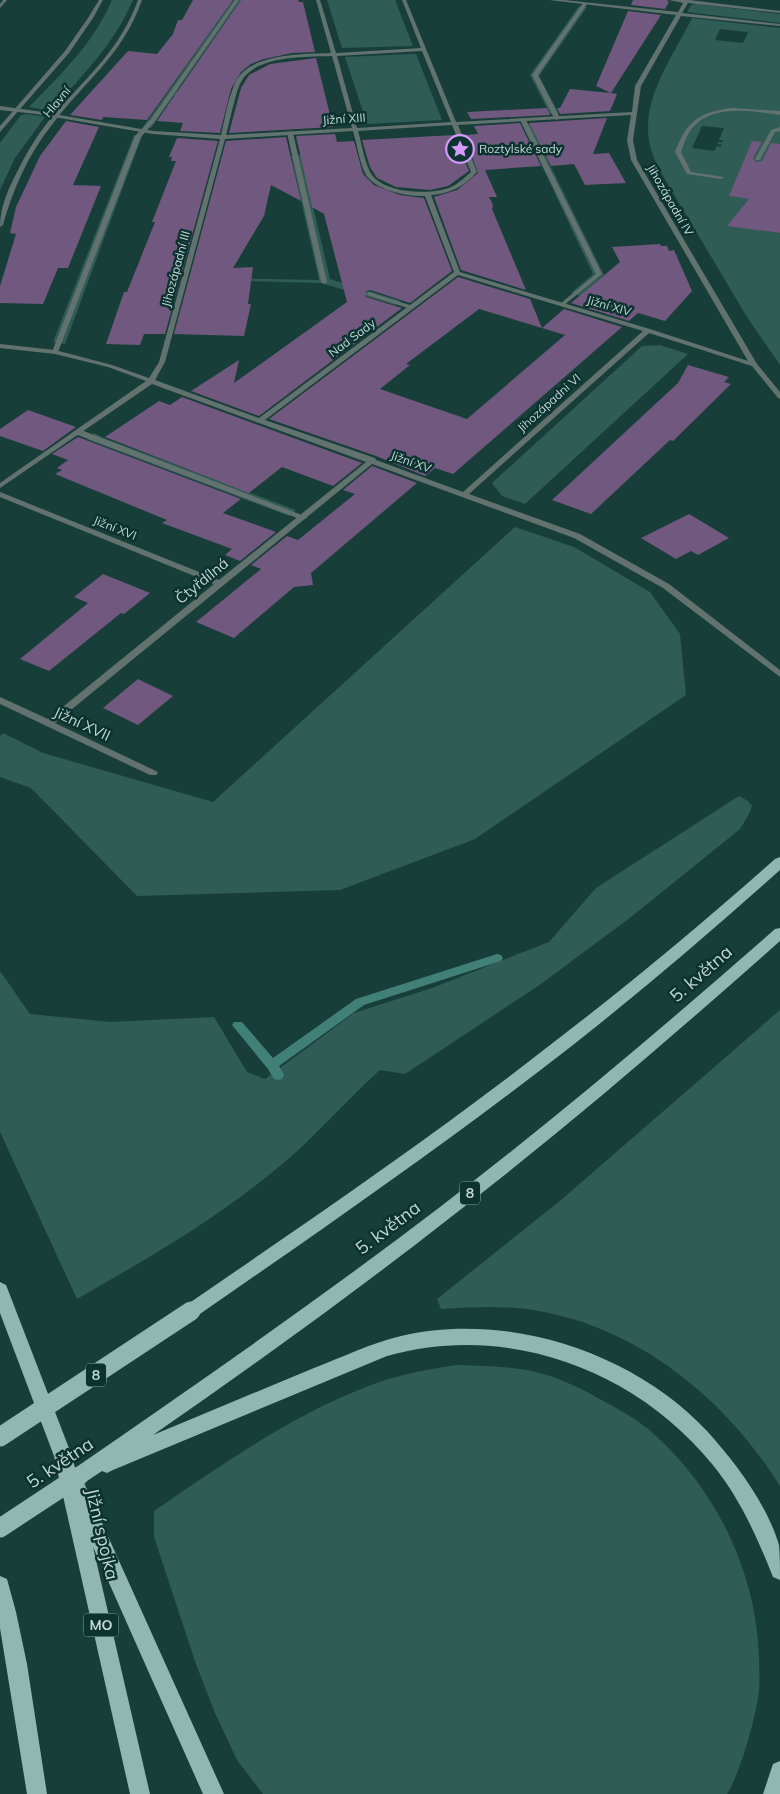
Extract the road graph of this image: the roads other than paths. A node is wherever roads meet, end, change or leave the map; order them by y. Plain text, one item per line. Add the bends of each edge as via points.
1 (5, 0) edge
2 (101, 0) edge
3 (140, 0) edge
4 (237, 0) edge
5 (318, 0) edge
6 (404, 0) edge
7 (551, 0) edge
8 (671, 0) edge
9 (687, 1) edge
10 (585, 4) junction
11 (0, 7) edge
12 (780, 11) edge
13 (679, 14) junction
14 (780, 25) edge
15 (424, 49) junction
16 (333, 54) junction
17 (0, 108) edge
18 (16, 109) junction
19 (634, 113) junction
20 (780, 113) edge
21 (57, 115) junction
22 (557, 118) junction
23 (523, 120) junction
24 (454, 123) junction
25 (355, 129) junction
26 (780, 129) edge
27 (0, 130) edge
28 (143, 131) junction
29 (290, 133) junction
30 (223, 137) junction
31 (758, 160) dead end
32 (721, 177) dead end
33 (427, 193) junction
34 (0, 225) edge
35 (457, 273) junction
36 (324, 282) dead end
37 (369, 294) dead end
38 (563, 304) junction
39 (412, 307) junction
40 (648, 330) junction
41 (0, 346) edge
42 (55, 352) junction
43 (754, 364) junction
44 (151, 381) junction
45 (780, 397) edge
46 (261, 420) junction
47 (78, 432) junction
48 (372, 460) junction
49 (0, 486) edge
50 (0, 494) edge
51 (465, 494) junction
52 (303, 517) junction
53 (221, 584) junction
54 (780, 674) edge
55 (0, 700) edge
56 (49, 723) junction
57 (153, 773) dead end
58 (780, 862) edge
59 (780, 933) edge
60 (0, 1290) edge
61 (0, 1437) edge
62 (63, 1456) junction
63 (79, 1476) junction
64 (0, 1528) edge
65 (780, 1570) edge
66 (0, 1586) edge
67 (780, 1771) edge
68 (37, 1794) edge
69 (140, 1794) edge
70 (214, 1794) edge
71 (773, 1794) edge

1 - 11 street
2 - 18 street, Hlavní via 91,20 62,60
3 - 21 street, Hlavní via 135,19 107,62
4 - 28 street
5 - 16 street
6 - 15 street
7 - 10 street
8 - 9 street
9 - 12 street
9 - 13 street, Jihozápadní IV
10 - 13 street
10 - 22 street via 535,75
13 - 14 street
13 - 19 street, Jihozápadní IV via 638,86
15 - 16 street, Jihozápadní III
15 - 24 street
16 - 25 street
16 - 30 street, Jihozápadní III via 286,57 254,66 238,82
17 - 18 street, Jižní XIII
18 - 21 street, Jižní XIII
18 - 27 street, Hlavní
19 - 22 street, Jižní XIII
19 - 43 street, Jihozápadní IV via 630,140 634,160
20 - 32 street via 756,110 716,112 698,120 690,128 678,152 689,173
21 - 28 street, Jižní XIII
21 - 34 street, Hlavní via 24,162
22 - 23 street, Jižní XIII
23 - 24 street, Jižní XIII
23 - 38 street via 599,274
24 - 25 street, Jižní XIII
24 - 33 street via 474,172 457,187
25 - 29 street, Jižní XIII
25 - 33 street via 373,181 398,191
26 - 31 street via 773,131
28 - 30 street, Jižní XIII
28 - 42 street via 138,136
29 - 30 street, Jižní XIII
29 - 36 street
30 - 44 street, Jihozápadní III via 162,362
33 - 35 street
35 - 38 street, Jižní XIV
35 - 39 street, Nad Sady
37 - 39 street
38 - 40 street, Jižní XIV
39 - 46 street, Nad Sady
40 - 43 street, Jižní XIV
40 - 51 street, Jihozápadni VI
41 - 42 street, Jižní XV
42 - 44 street, Jižní XV via 110,366
43 - 45 street, Jihozápadní IV
44 - 46 street, Jižní XV
44 - 47 street, Jihozápadní III
46 - 48 street, Jižní XV
47 - 49 street, Jihozápadní III
47 - 52 street
48 - 51 street, Jižní XV
48 - 52 street, Čtyřdílná
50 - 53 street, Jižní XVI
51 - 54 street, Jižní XV via 577,536 666,586
52 - 53 street, Čtyřdílná
53 - 56 street, Čtyřdílná
55 - 56 street, Jižní XVII
56 - 57 street, Jižní XVII
58 - 61 highway, 5. května / 8, bridge via 695,937 557,1049 305,1233
59 - 63 highway, 5. května / 8 via 615,1076 496,1173 362,1275
60 - 62 highway, Jižní spojka / MO
62 - 69 highway, Jižní spojka / MO
62 - 70 highway
63 - 64 highway, 5. května / 8, bridge
63 - 65 highway via 376,1352 413,1341 485,1337 523,1342 566,1352 604,1366 669,1407 730,1471 769,1537
66 - 68 highway
67 - 71 highway

